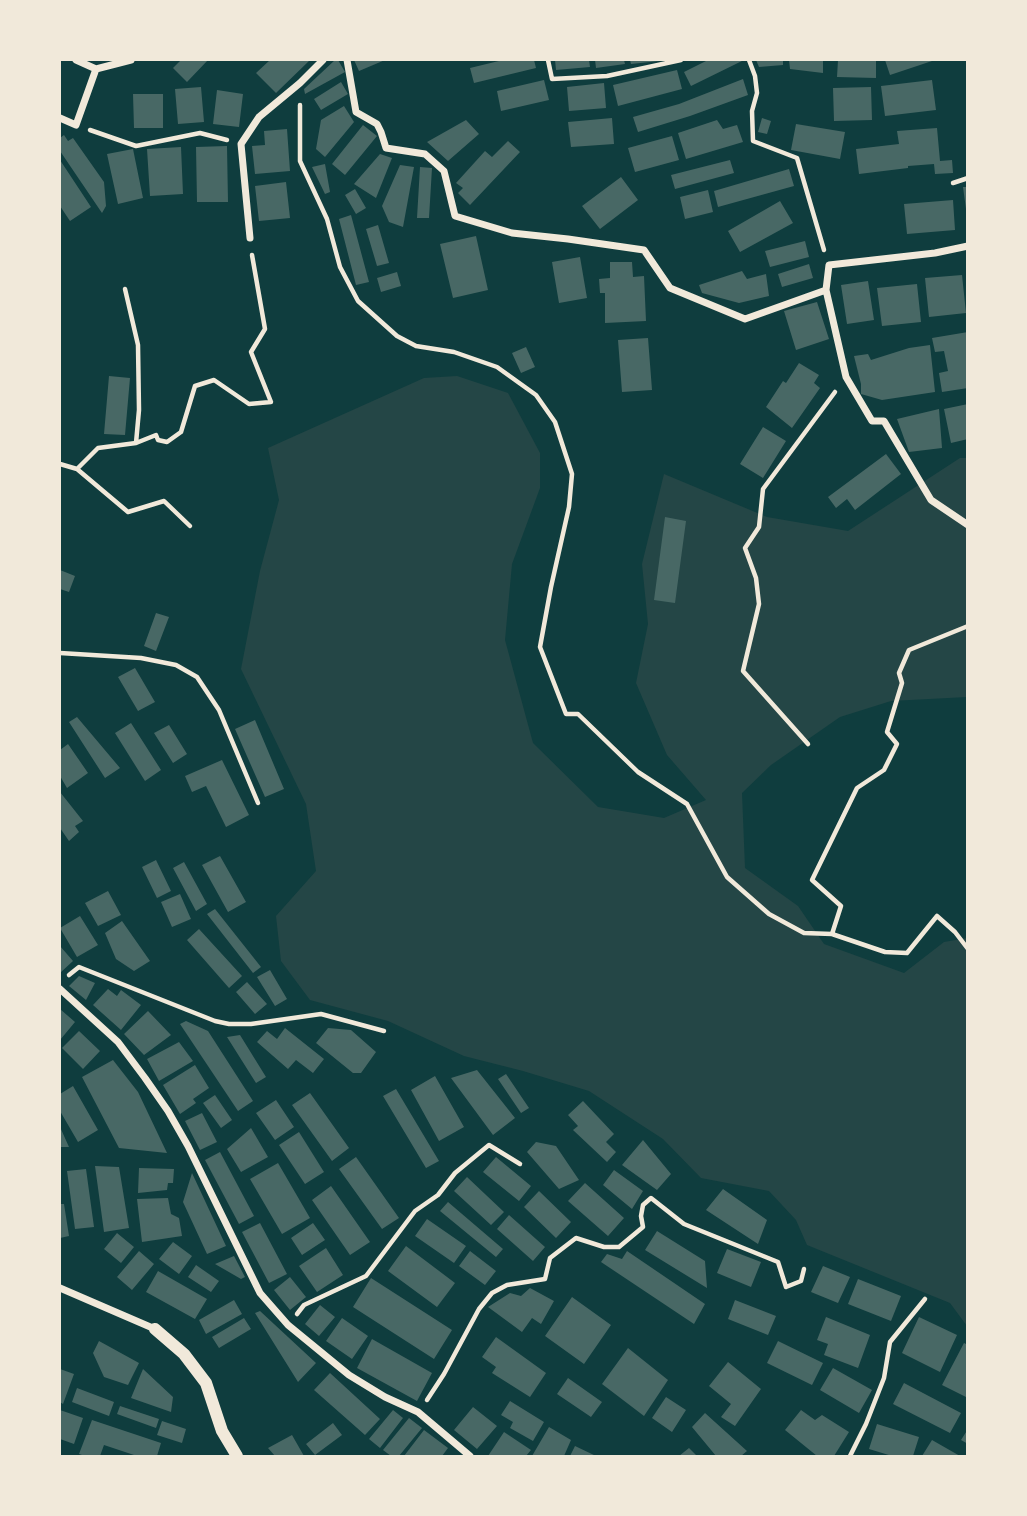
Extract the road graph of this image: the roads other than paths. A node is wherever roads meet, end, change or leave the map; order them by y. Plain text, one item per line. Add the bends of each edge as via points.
1 (76, 60) edge
2 (131, 60) edge
3 (323, 60) edge
4 (347, 60) edge
5 (96, 69) junction
6 (60, 118) edge
7 (250, 238) road end
8 (968, 246) edge
9 (825, 289) junction
10 (968, 525) edge
11 (60, 989) edge
12 (60, 1288) edge
13 (155, 1329) joint
14 (237, 1457) edge
15 (470, 1457) edge

1 - 5 street
2 - 5 street
3 - 7 street via 259,117 241,144
4 - 9 street via 356,112 377,124 386,148 425,154 444,172 455,216 512,233 644,250 670,288 745,319
5 - 6 street via 76,125
8 - 9 street via 829,265
9 - 10 street via 846,377 873,421 884,421 931,500
11 - 15 street via 118,1042 168,1111 260,1293 288,1325 349,1375 418,1412
12 - 13 street
13 - 14 street via 184,1354 206,1383 222,1431

